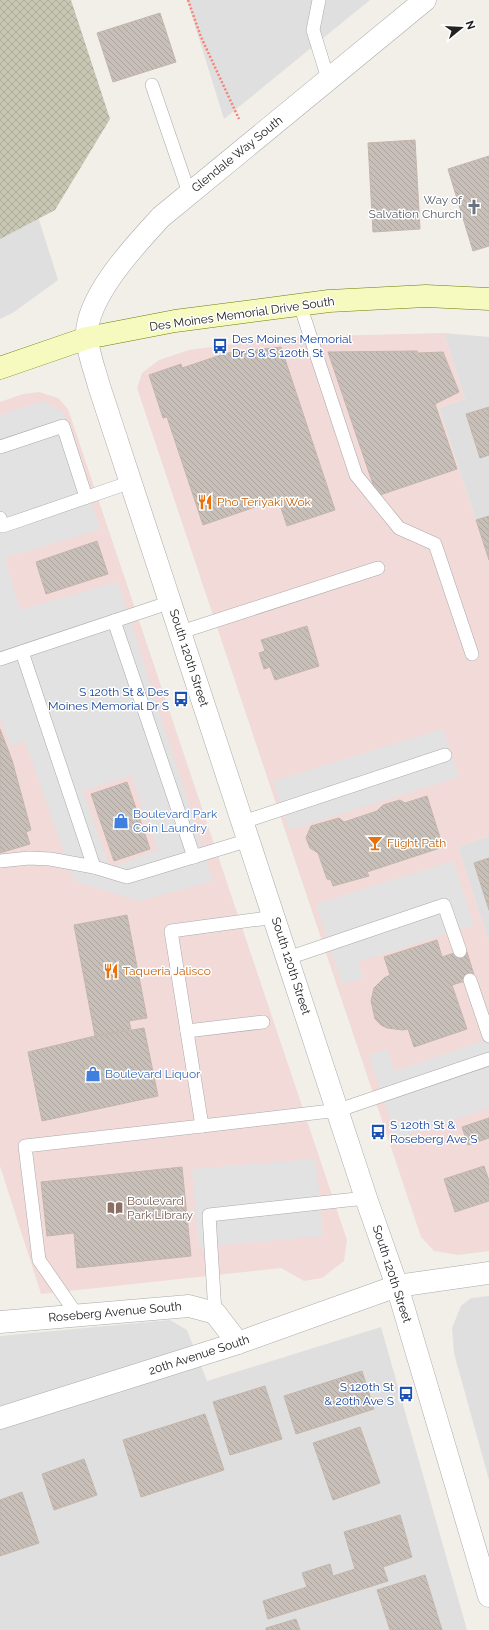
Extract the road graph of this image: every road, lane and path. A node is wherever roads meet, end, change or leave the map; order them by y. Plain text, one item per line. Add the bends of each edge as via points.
1 (188, 0) edge
2 (319, 0) edge
3 (425, 0) edge
4 (328, 79) junction
5 (152, 85) dead end
6 (250, 143) junction
7 (190, 193) junction
8 (489, 299) edge
9 (300, 305) junction
10 (87, 338) junction
11 (0, 368) edge
12 (0, 447) edge
13 (131, 482) junction
14 (86, 497) junction
15 (0, 518) edge
16 (378, 568) dead end
17 (171, 602) junction
18 (114, 621) junction
19 (181, 632) junction
20 (22, 652) junction
21 (472, 654) dead end
22 (0, 659) edge
23 (445, 755) dead end
24 (246, 831) junction
25 (194, 857) junction
26 (0, 861) edge
27 (94, 867) junction
28 (275, 917) junction
29 (460, 951) dead end
30 (288, 958) junction
31 (470, 980) dead end
32 (263, 1022) dead end
33 (187, 1031) junction
34 (489, 1036) edge
35 (489, 1059) edge
36 (338, 1110) junction
37 (202, 1126) junction
38 (366, 1198) junction
39 (489, 1273) edge
40 (397, 1286) junction
41 (215, 1313) junction
42 (77, 1316) junction
43 (0, 1322) edge
44 (238, 1343) junction
45 (0, 1418) edge
46 (489, 1596) edge

1 - 6 path via 201,37
2 - 4 lane via 313,30
3 - 4 street, Glendale Way South
4 - 6 street, Glendale Way South
5 - 7 lane
6 - 7 street, Glendale Way South
7 - 10 street, Glendale Way South via 161,217 121,263 92,307
8 - 9 main road, Des Moines Memorial Drive South via 426,296
9 - 10 main road, Des Moines Memorial Drive South via 175,321
9 - 21 lane via 356,475 399,528 434,544
10 - 11 main road, Des Moines Memorial Drive South
10 - 13 street, South 120th Street via 99,386
12 - 14 lane via 63,426
13 - 14 lane
13 - 17 street, South 120th Street
14 - 15 lane via 3,526
16 - 19 lane
17 - 18 lane
17 - 19 street, South 120th Street
18 - 20 lane
18 - 25 lane
19 - 24 street, South 120th Street
20 - 22 lane
20 - 27 lane
23 - 24 lane
24 - 25 lane
24 - 28 street, South 120th Street
25 - 27 lane via 127,877
26 - 27 lane via 29,858
28 - 30 street, South 120th Street
28 - 33 lane via 171,931
29 - 30 lane via 444,905
30 - 36 street, South 120th Street
31 - 34 lane
32 - 33 lane
33 - 37 lane
35 - 36 lane
36 - 37 lane
36 - 38 street, South 120th Street
37 - 42 lane via 25,1146 39,1260
38 - 40 street, South 120th Street
38 - 41 lane via 209,1215
39 - 40 street
40 - 44 street, 20th Avenue South
40 - 46 street, South 120th Street
41 - 42 street, Roseberg Avenue South via 189,1306
41 - 44 street
42 - 43 street, Roseberg Avenue South
44 - 45 street, 20th Avenue South

